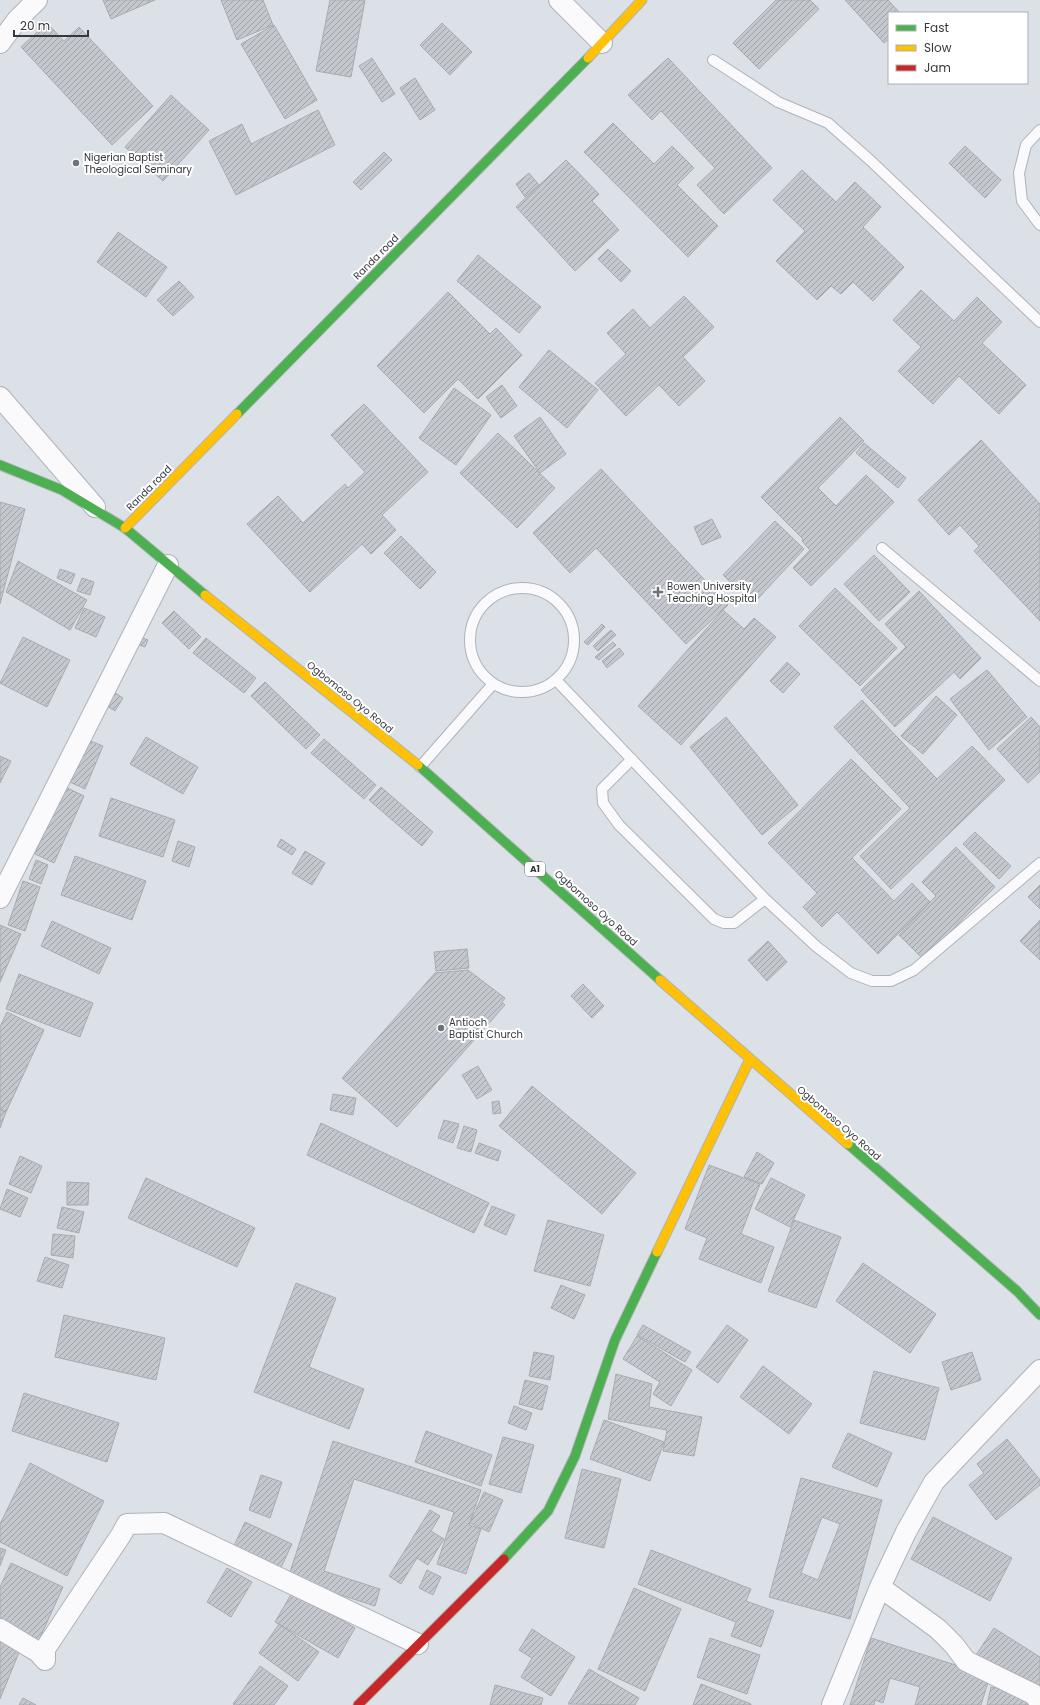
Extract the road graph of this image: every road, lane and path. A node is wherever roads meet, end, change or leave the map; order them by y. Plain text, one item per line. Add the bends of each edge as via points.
1 (37, 0) edge
2 (559, 0) edge
3 (642, 0) edge
4 (0, 43) edge
5 (602, 43) junction
6 (713, 60) dead end
7 (1040, 130) edge
8 (1040, 225) edge
9 (1040, 322) edge
10 (0, 397) edge
11 (0, 465) edge
12 (102, 515) junction
13 (125, 528) junction
14 (882, 548) dead end
15 (168, 565) junction
16 (556, 680) junction
17 (1040, 681) edge
18 (493, 684) junction
19 (632, 759) junction
20 (420, 766) junction
21 (1040, 863) edge
22 (0, 898) edge
23 (765, 899) junction
24 (750, 1059) junction
25 (1040, 1315) edge
26 (1040, 1370) edge
27 (880, 1587) junction
28 (0, 1629) edge
29 (418, 1644) junction
30 (1040, 1702) edge
31 (358, 1705) edge
32 (832, 1705) edge

1 - 4 street via 17,20
2 - 5 street
3 - 5 main road, Randa road
5 - 13 main road, Randa road
6 - 9 lane via 778,102 828,123
7 - 8 lane via 1026,145 1019,173 1022,201
10 - 12 street
11 - 12 main road, Ogbomoso Oyo Road / A1 via 62,490
12 - 13 main road, Ogbomoso Oyo Road / A1
13 - 15 main road, Ogbomoso Oyo Road / A1
14 - 17 lane
15 - 20 main road, Ogbomoso Oyo Road / A1
15 - 22 street
16 - 18 lane via 532,692 505,690
16 - 18 lane via 568,663 574,643 568,617 561,605 550,596 538,590 518,588 498,593 487,601 478,611 472,624 470,651 482,675
16 - 19 lane
18 - 20 lane
19 - 23 lane
19 - 23 lane via 602,789 603,803 619,825 714,920 734,923
20 - 24 main road, Ogbomoso Oyo Road / A1
21 - 23 lane via 914,970 891,981 872,981 851,973 817,947
24 - 25 main road, Ogbomoso Oyo Road / A1 via 1017,1291
24 - 29 main road via 616,1340 575,1456 548,1511
26 - 27 street via 934,1482 906,1532
27 - 30 street via 938,1629 966,1661 1033,1694
27 - 32 street
28 - 29 street via 38,1652 45,1660 45,1649 127,1524 164,1523
29 - 31 main road

